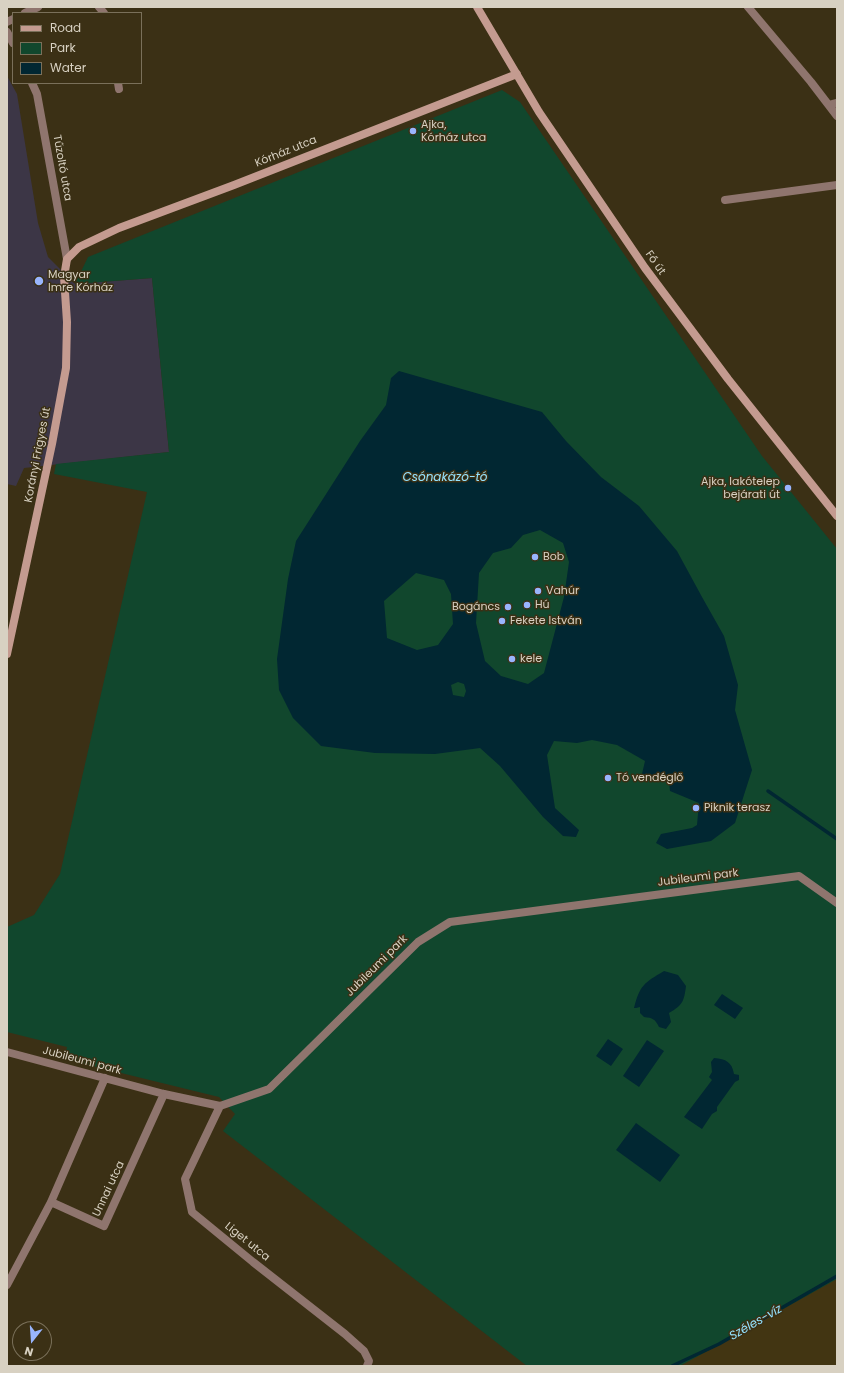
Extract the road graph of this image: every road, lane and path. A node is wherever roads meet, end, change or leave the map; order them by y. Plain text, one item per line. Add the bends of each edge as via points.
1 (38, 7) edge
2 (477, 7) edge
3 (748, 7) edge
4 (27, 12) edge
5 (7, 32) edge
6 (12, 41) edge
7 (517, 74) junction
8 (32, 84) edge
9 (833, 104) edge
10 (837, 116) edge
11 (837, 185) edge
12 (725, 200) dead end
13 (67, 259) junction
14 (837, 516) edge
15 (7, 654) edge
16 (837, 903) edge
17 (7, 1052) edge
18 (105, 1078) junction
19 (164, 1094) junction
20 (220, 1106) junction
21 (51, 1202) junction
22 (7, 1285) edge
23 (367, 1366) edge

1 - 4 street
2 - 7 main road, Fő út
3 - 9 street
5 - 6 street
7 - 13 main road, Kórház utca via 119,228 79,247
7 - 14 main road, Fő út via 539,112 645,268 728,380
8 - 13 street, Tűzoltó utca via 37,94
9 - 10 street
11 - 12 street
13 - 15 main road, Korányi Frigyes út via 64,278 67,322 66,368
16 - 20 street, Jubileumi park via 799,876 450,922 418,942 269,1089
17 - 18 street, Jubileumi park
18 - 19 street, Jubileumi park
18 - 21 street
19 - 20 street, Jubileumi park
19 - 21 street, Unnai utca via 104,1226
20 - 23 street, Liget utca via 185,1179 192,1212 346,1334 364,1352 369,1361
21 - 22 street

